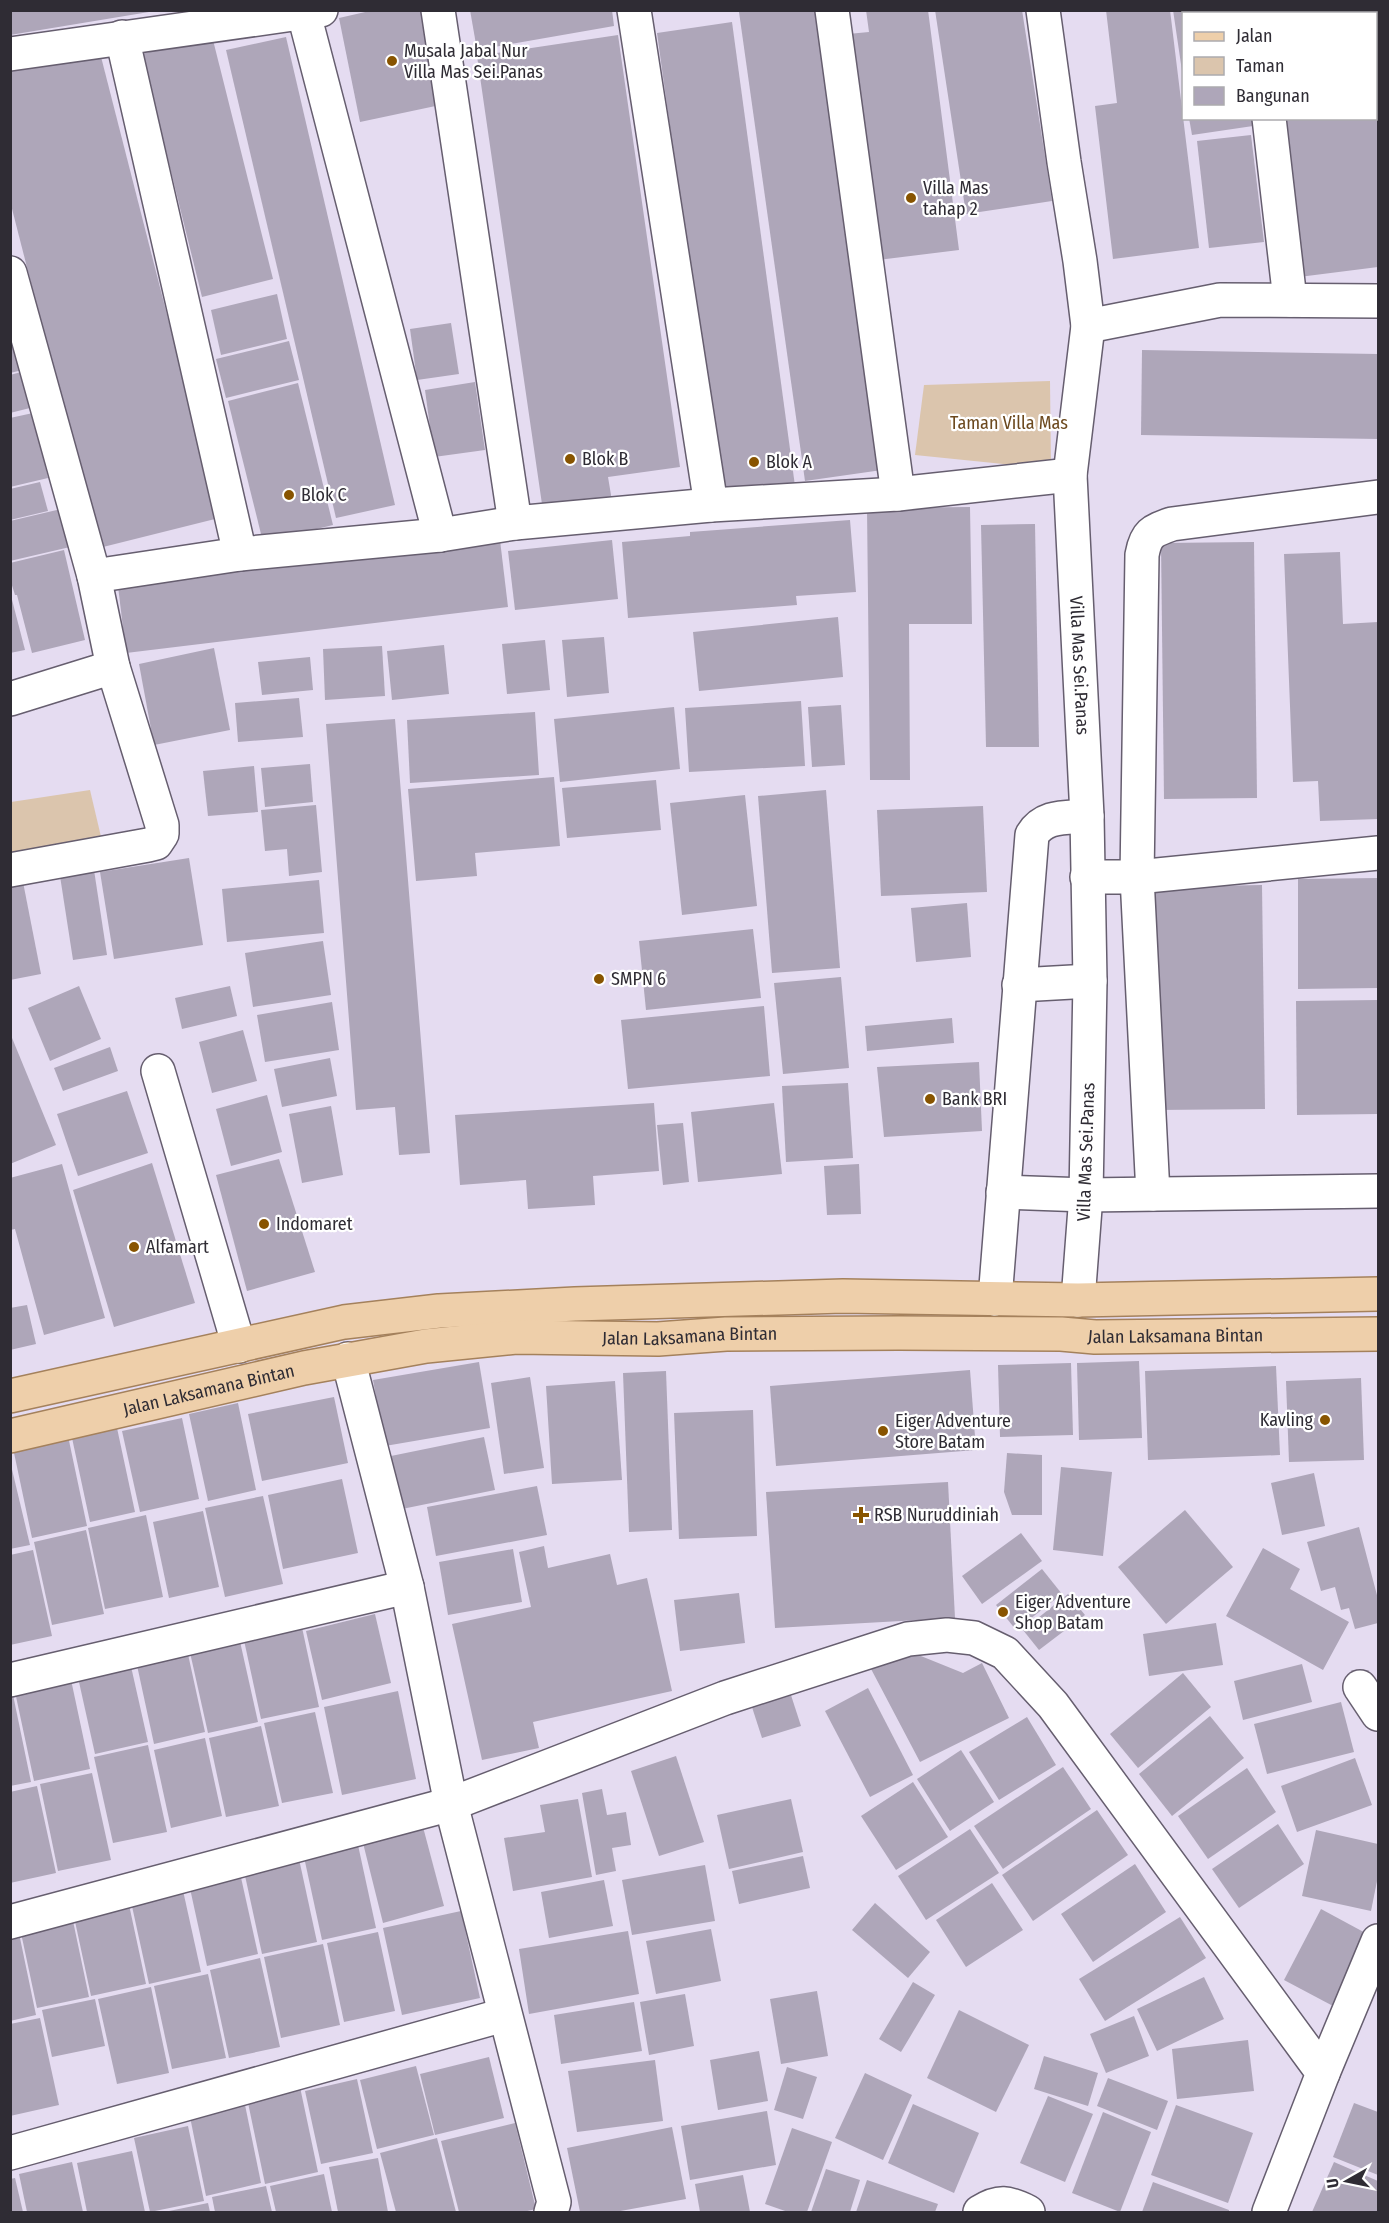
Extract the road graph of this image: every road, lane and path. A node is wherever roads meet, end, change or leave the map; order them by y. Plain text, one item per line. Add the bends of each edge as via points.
1 (438, 10) edge
2 (634, 10) edge
3 (832, 10) edge
4 (1043, 10) edge
5 (312, 12) edge
6 (122, 37) junction
7 (10, 54) edge
8 (1269, 120) edge
9 (10, 273) edge
10 (1290, 300) junction
11 (1378, 301) edge
12 (1088, 326) junction
13 (1070, 475) junction
14 (898, 494) junction
15 (1378, 498) edge
16 (711, 505) junction
17 (516, 523) junction
18 (441, 535) junction
19 (240, 554) junction
20 (94, 576) junction
21 (113, 667) junction
22 (10, 699) edge
23 (1087, 816) junction
24 (1378, 853) edge
25 (10, 870) edge
26 (1087, 876) junction
27 (1137, 877) junction
28 (1090, 981) junction
29 (1020, 985) junction
30 (158, 1071) dead end
31 (1378, 1191) edge
32 (1003, 1192) junction
33 (1153, 1194) junction
34 (1086, 1195) junction
35 (1378, 1294) edge
36 (995, 1299) junction
37 (1078, 1300) junction
38 (1378, 1334) edge
39 (239, 1346) junction
40 (348, 1359) junction
41 (10, 1396) edge
42 (10, 1436) edge
43 (407, 1587) junction
44 (10, 1680) edge
45 (1360, 1687) dead end
46 (1378, 1713) edge
47 (451, 1804) junction
48 (10, 1922) edge
49 (1378, 1941) edge
50 (504, 2015) junction
51 (1323, 2073) junction
52 (10, 2153) edge
53 (551, 2212) edge
54 (980, 2212) edge
55 (1028, 2212) edge
56 (1269, 2212) edge

1 - 17 street
2 - 16 street
3 - 14 street
4 - 12 street, Villa Mas Sei.Panas
5 - 6 street
5 - 18 street
6 - 7 street
6 - 19 street
8 - 10 street
9 - 20 street
10 - 11 street
10 - 12 street via 1220,300
12 - 13 street, Villa Mas Sei.Panas
13 - 14 street
13 - 23 street, Villa Mas Sei.Panas
14 - 16 street
15 - 27 street via 1172,524 1155,530 1145,540
16 - 17 street
17 - 18 street
18 - 19 street
19 - 20 street
20 - 21 street
21 - 22 street
21 - 25 street via 162,834 156,843 148,845
23 - 26 street, Villa Mas Sei.Panas
23 - 29 street via 1048,820 1037,826 1032,835
24 - 27 street
26 - 27 street
26 - 28 street, Villa Mas Sei.Panas
27 - 33 street
28 - 29 street
28 - 34 street, Villa Mas Sei.Panas
29 - 32 street
30 - 39 street
31 - 33 street
32 - 34 street
32 - 36 street
33 - 34 street
34 - 37 street, Villa Mas Sei.Panas
35 - 37 main road, Jalan Laksamana Bintan
36 - 37 main road, Jalan Laksamana Bintan
36 - 39 main road, Jalan Laksamana Bintan via 843,1296 439,1311 344,1322
38 - 40 main road, Jalan Laksamana Bintan via 726,1334 658,1340 516,1337
39 - 41 main road, Jalan Laksamana Bintan
40 - 42 main road, Jalan Laksamana Bintan
40 - 43 street
43 - 44 street
43 - 47 street
45 - 46 street
47 - 48 street
47 - 50 street
47 - 51 street via 725,1698 908,1639 947,1635 974,1638 1005,1653 1053,1705
49 - 51 street
50 - 52 street
50 - 53 street via 554,2202
51 - 56 street
54 - 55 street via 1010,2203

